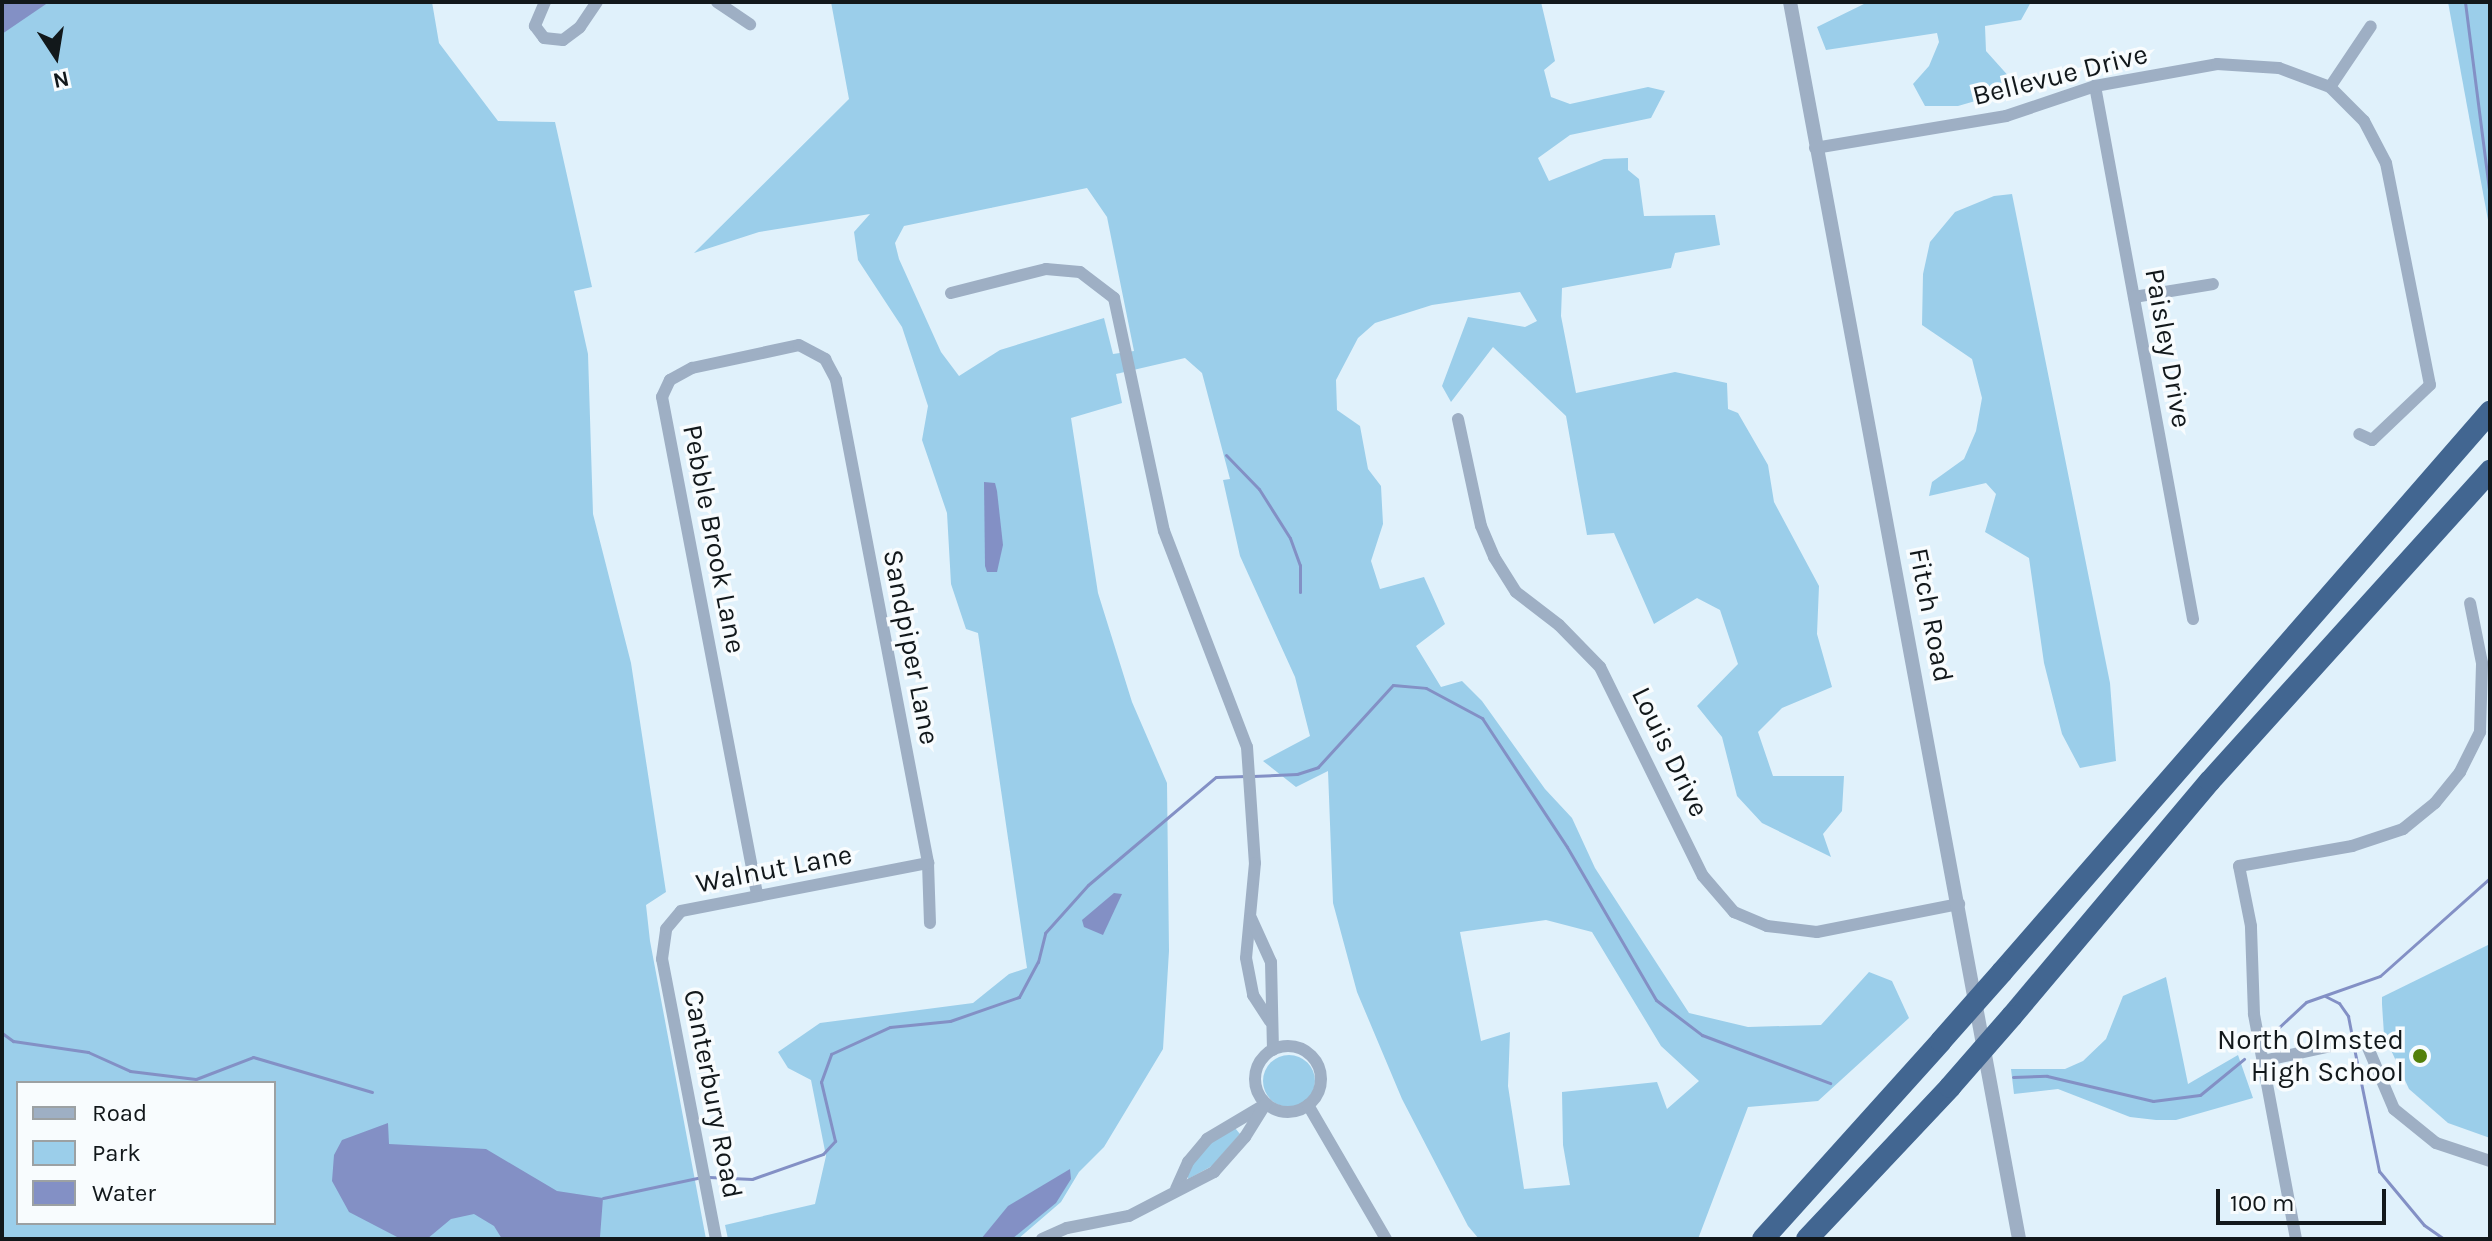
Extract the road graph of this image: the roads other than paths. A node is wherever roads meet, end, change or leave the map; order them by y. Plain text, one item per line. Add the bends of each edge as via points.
1 (545, 2) edge
2 (597, 2) edge
3 (717, 2) edge
4 (1790, 2) edge
5 (750, 24) dead end
6 (2371, 26) dead end
7 (2095, 86) junction
8 (2330, 87) junction
9 (1815, 148) junction
10 (2213, 284) dead end
11 (951, 293) dead end
12 (2134, 297) junction
13 (836, 380) joint
14 (2490, 412) edge
15 (1458, 419) dead end
16 (2359, 434) dead end
17 (2490, 471) edge
18 (2470, 603) dead end
19 (2193, 619) dead end
20 (928, 863) junction
21 (757, 894) junction
22 (1959, 904) junction
23 (1249, 915) junction
24 (930, 923) dead end
25 (662, 959) joint
26 (1270, 1021) junction
27 (1273, 1050) junction
28 (2263, 1061) junction
29 (1266, 1104) junction
30 (1308, 1105) junction
31 (2490, 1161) edge
32 (1176, 1189) junction
33 (716, 1239) edge
34 (1042, 1239) edge
35 (1386, 1239) edge
36 (1763, 1239) edge
37 (1807, 1239) edge
38 (2019, 1239) edge
39 (2296, 1239) edge

1 - 2 street via 535,26 544,38 563,40 580,27
3 - 5 street
4 - 9 street, Fitch Road
6 - 8 street
7 - 8 street, Bellevue Drive via 2217,64 2279,68
7 - 9 street, Bellevue Drive via 2006,116
7 - 12 street, Paisley Drive
8 - 16 street, Bellevue Drive via 2364,121 2386,163 2430,385 2372,440
9 - 22 street, Fitch Road
10 - 12 street
11 - 23 street via 1046,269 1080,272 1114,298 1164,531 1247,747 1255,863
12 - 19 street, Paisley Drive
13 - 20 street, Sandpiper Lane
13 - 21 street, Pebble Brook Lane via 825,359 799,345 692,368 670,380 662,397
14 - 36 highway, bridge
15 - 22 street, Louis Drive via 1481,526 1494,557 1516,592 1559,625 1600,667 1703,876 1734,912 1767,926 1817,932
17 - 37 highway, bridge via 2210,781 1950,1087
18 - 28 street via 2482,663 2480,732 2460,772 2435,803 2403,829 2352,846 2239,866 2251,926 2254,1014
20 - 21 street, Walnut Lane
20 - 24 street, Sandpiper Lane
21 - 25 street, Walnut Lane via 681,911 666,929
22 - 38 street, Fitch Road
23 - 26 street via 1271,962
23 - 26 street via 1246,958 1253,995
25 - 33 street, Canterbury Road
26 - 27 street
27 - 29 street via 1256,1075
27 - 30 street via 1294,1047 1313,1058 1321,1077
28 - 31 street via 2353,1042 2371,1049 2385,1096 2405,1119 2436,1143
28 - 39 street
29 - 30 street via 1287,1112
29 - 32 street via 1214,1172
29 - 32 street via 1207,1139 1188,1162
30 - 35 street
32 - 34 street via 1129,1216 1067,1228

